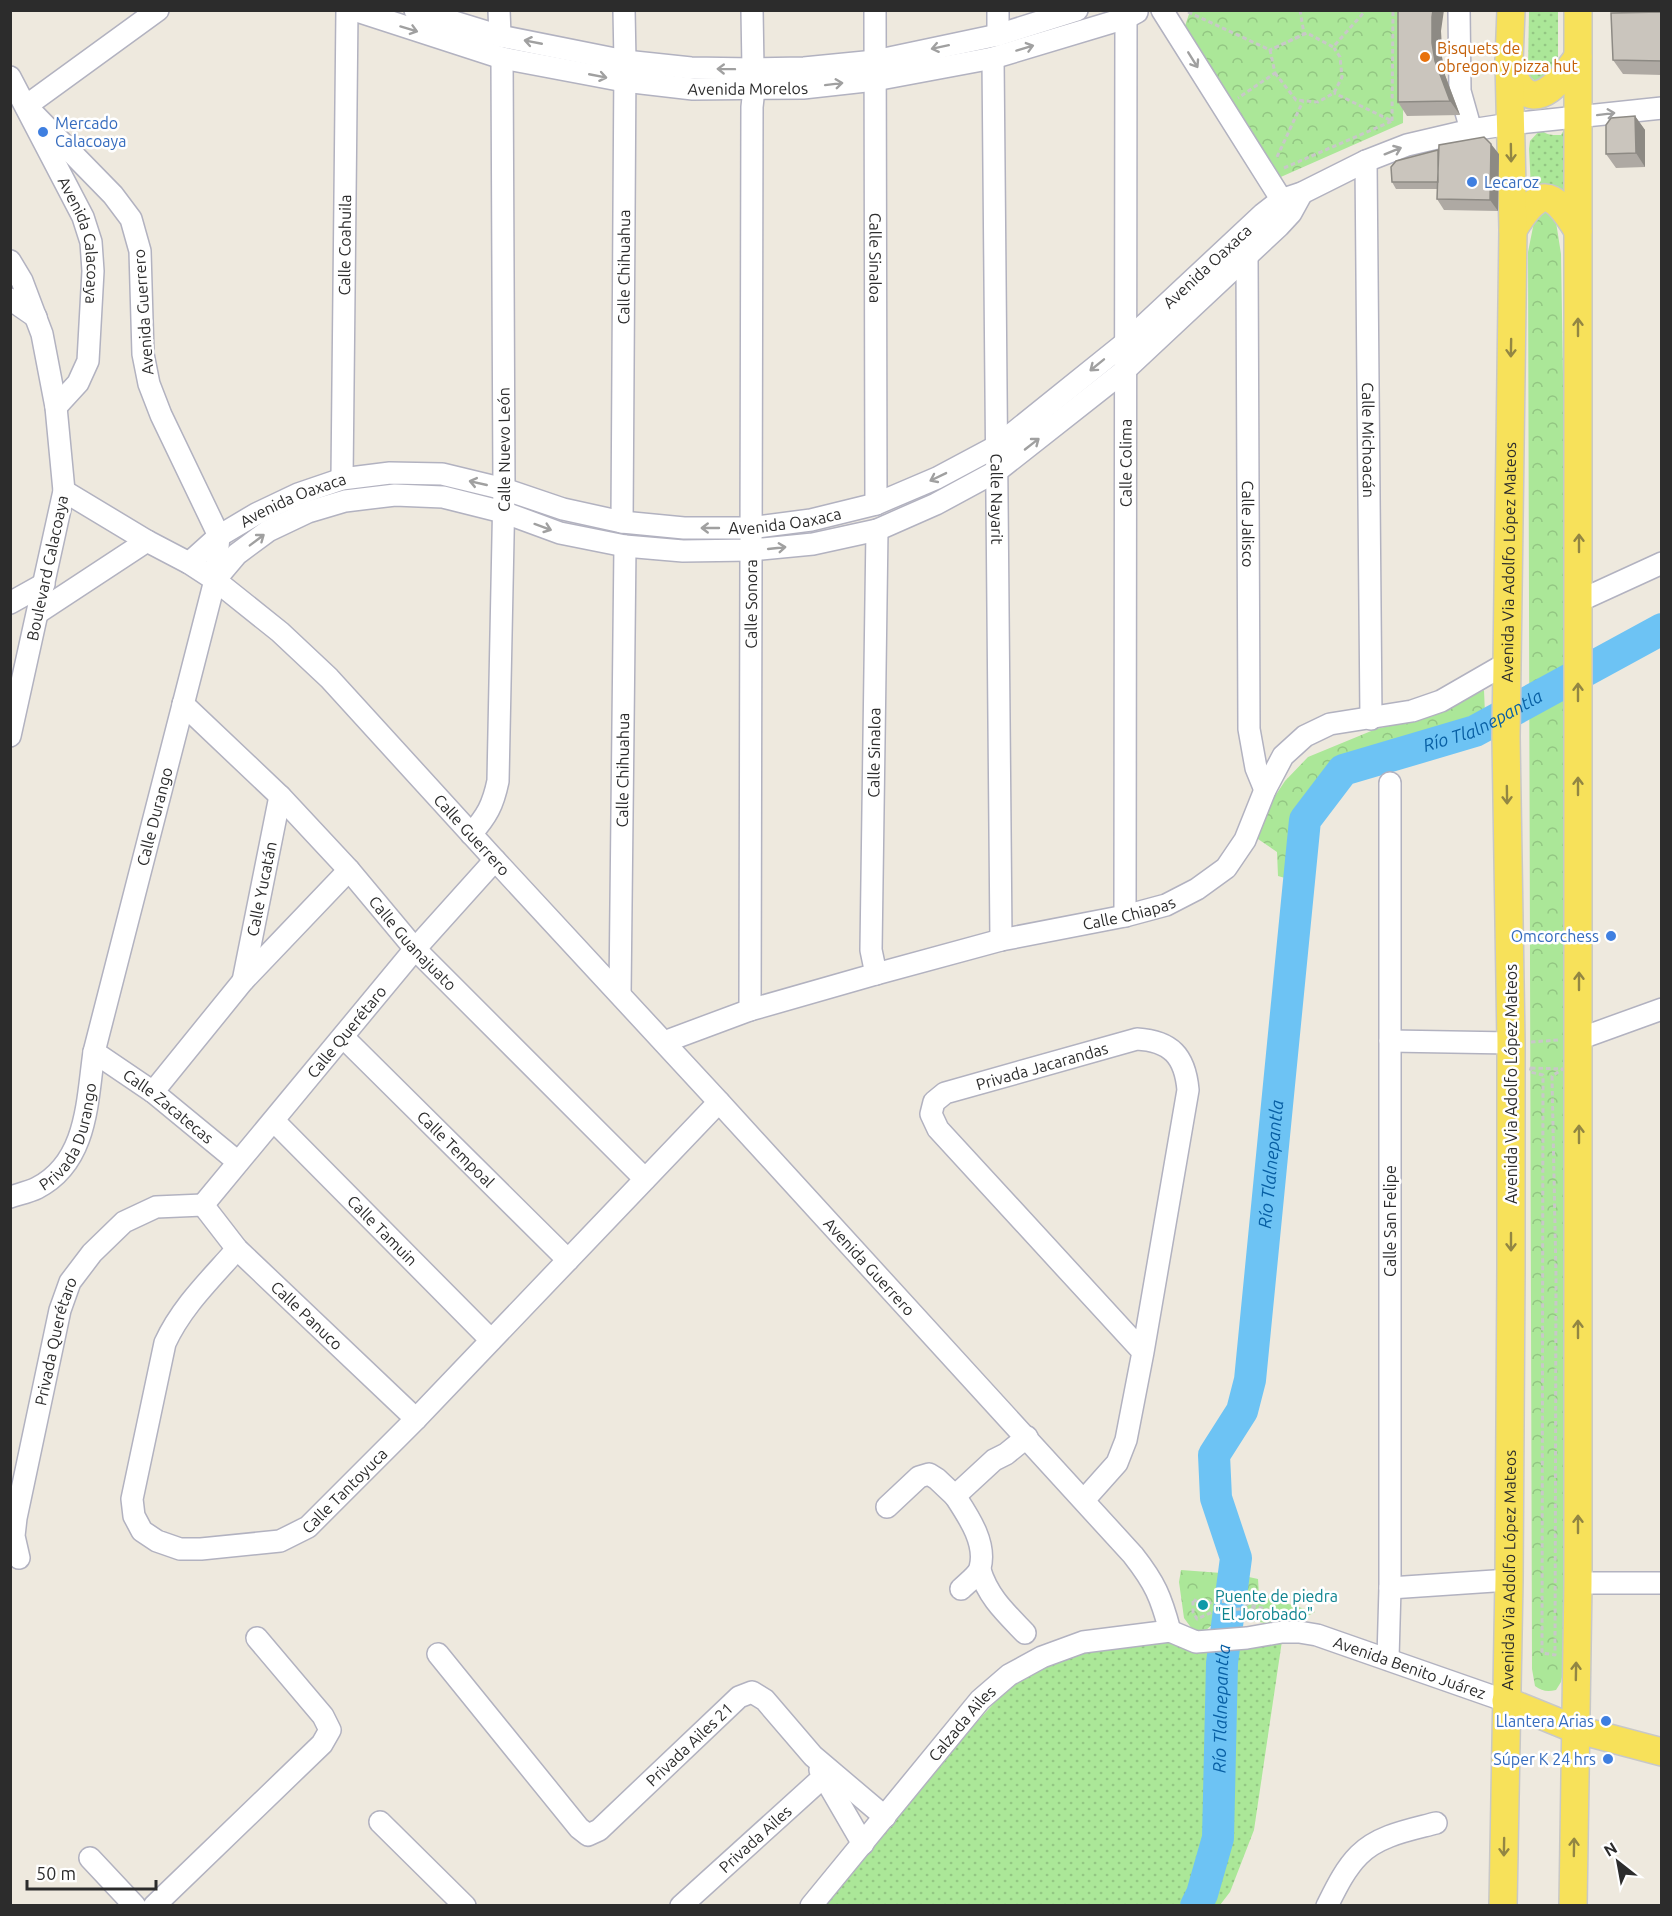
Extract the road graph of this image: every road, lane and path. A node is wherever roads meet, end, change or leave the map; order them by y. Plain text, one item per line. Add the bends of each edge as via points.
1 (158, 10) edge
2 (347, 10) edge
3 (354, 10) edge
4 (415, 10) edge
5 (499, 10) edge
6 (624, 10) edge
7 (752, 10) edge
8 (875, 10) edge
9 (998, 10) edge
10 (1077, 10) edge
11 (1162, 10) edge
12 (1300, 10) edge
13 (1366, 10) edge
14 (1393, 10) edge
15 (1459, 10) edge
16 (1511, 10) edge
17 (1578, 10) edge
18 (1189, 11) edge
19 (1131, 13) edge
20 (1186, 19) dead end
21 (998, 34) junction
22 (500, 36) junction
23 (1334, 47) junction
24 (1270, 50) junction
25 (1578, 57) junction
26 (502, 58) junction
27 (993, 58) junction
28 (1509, 61) junction
29 (875, 70) junction
30 (625, 71) junction
31 (1275, 73) junction
32 (10, 77) edge
33 (753, 79) junction
34 (1334, 93) junction
35 (1236, 99) dead end
36 (26, 106) junction
37 (1662, 108) edge
38 (1579, 118) junction
39 (1392, 121) junction
40 (1510, 124) junction
41 (1471, 130) junction
42 (1366, 161) junction
43 (1278, 171) dead end
44 (1286, 206) junction
45 (1513, 230) junction
46 (1578, 231) junction
47 (1247, 257) junction
48 (10, 261) edge
49 (10, 299) edge
50 (36, 317) junction
51 (1125, 343) junction
52 (1124, 371) junction
53 (56, 407) junction
54 (997, 446) junction
55 (997, 471) junction
56 (342, 479) junction
57 (504, 489) junction
58 (64, 491) junction
59 (876, 504) junction
60 (503, 512) junction
61 (622, 522) junction
62 (750, 528) junction
63 (877, 530) junction
64 (219, 536) junction
65 (147, 541) junction
66 (625, 546) junction
67 (750, 550) junction
68 (1662, 562) edge
69 (189, 563) junction
70 (215, 580) junction
71 (44, 584) junction
72 (1579, 601) junction
73 (10, 603) edge
74 (39, 612) junction
75 (1507, 663) junction
76 (183, 704) junction
77 (1371, 719) junction
78 (10, 736) edge
79 (1390, 783) dead end
80 (1265, 790) junction
81 (280, 796) junction
82 (471, 834) junction
83 (495, 860) junction
84 (349, 870) junction
85 (1125, 916) junction
86 (1001, 940) junction
87 (415, 949) junction
88 (876, 974) junction
89 (243, 981) junction
90 (620, 994) junction
91 (1662, 1009) edge
92 (750, 1010) junction
93 (343, 1037) junction
94 (1579, 1039) junction
95 (1390, 1041) junction
96 (664, 1042) junction
97 (1511, 1043) junction
98 (94, 1052) junction
99 (1563, 1069) dead end
100 (153, 1092) junction
101 (719, 1102) junction
102 (274, 1121) junction
103 (238, 1162) junction
104 (645, 1179) junction
105 (10, 1197) edge
106 (203, 1205) junction
107 (237, 1249) junction
108 (568, 1260) junction
109 (491, 1340) junction
110 (1143, 1353) junction
111 (417, 1419) junction
112 (1024, 1434) junction
113 (955, 1496) junction
114 (1084, 1500) junction
115 (887, 1507) dead end
116 (19, 1558) dead end
117 (980, 1570) junction
118 (1509, 1580) junction
119 (1578, 1583) junction
120 (1662, 1583) edge
121 (1390, 1588) junction
122 (961, 1589) dead end
123 (1243, 1609) joint
124 (1170, 1631) junction
125 (1025, 1633) dead end
126 (257, 1638) dead end
127 (1542, 1653) dead end
128 (438, 1654) dead end
129 (1388, 1658) junction
130 (1506, 1701) junction
131 (1575, 1729) junction
132 (1662, 1752) edge
133 (827, 1773) junction
134 (885, 1817) junction
135 (380, 1822) dead end
136 (1436, 1824) dead end
137 (862, 1844) junction
138 (90, 1858) dead end
139 (135, 1905) edge
140 (154, 1905) edge
141 (465, 1905) edge
142 (681, 1905) edge
143 (811, 1905) edge
144 (1327, 1905) edge
145 (1503, 1905) edge
146 (1573, 1905) edge

1 - 36 street
2 - 56 street, Calle Coahuila
3 -> 26 street, Avenida Morelos
4 - 22 street, Avenida Morelos
5 - 22 street
6 - 30 street, Calle Chihuahua
7 - 33 street, Calle Sonora
8 - 29 street, Calle Sinaloa
9 - 21 street
10 - 21 street, Avenida Morelos
11 -> 44 street
12 - 24 path via 1304,33
13 - 23 path
14 - 39 path
15 - 41 street via 1460,91
16 - 28 main road, Avenida Via Adolfo López Mateos
17 - 25 main road
18 - 20 path
18 - 24 path
27 -> 19 street, Avenida Morelos
19 - 51 street, Calle Colima
21 -> 29 street, Avenida Morelos
30 -> 22 street, Avenida Morelos
23 - 24 path via 1307,33
23 - 34 path via 1340,57 1342,77
24 - 31 path
25 - 28 main road via 1557,83 1536,95 1518,84
25 - 38 main road
26 -> 30 street, Avenida Morelos
26 - 57 street, Calle Nuevo León
27 - 29 street, Avenida Morelos
27 - 54 street, Calle Nayarit
28 - 40 main road, Avenida Via Adolfo López Mateos
29 - 33 street, Avenida Morelos via 804,68
29 - 59 street, Calle Sinaloa
30 - 33 street, Avenida Morelos via 691,68
30 - 61 street, Calle Chihuahua
31 - 34 path via 1296,100 1318,102
31 - 35 path
32 - 36 street, Avenida Calacoaya
33 - 62 street, Calle Sonora
34 - 39 path
36 - 53 street, Avenida Calacoaya via 83,217 91,242 88,361 78,383
36 - 64 street, Avenida Guerrero via 113,195 130,219 140,251 143,354 149,384
38 -> 37 street, Avenida Oaxaca
38 - 40 street, Avenida Oaxaca
38 - 46 main road
39 - 43 path
40 - 41 street, Avenida Oaxaca
40 -> 45 main road, Avenida Via Adolfo López Mateos
42 -> 41 street, Avenida Oaxaca via 1407,145
42 - 44 street, Avenida Oaxaca via 1302,193
42 - 77 street, Calle Michoacán
44 - 47 street, Avenida Oaxaca
44 - 51 street, Avenida Oaxaca via 1263,214
45 - 46 main road via 1527,208 1544,197 1560,204
45 -> 75 main road, Avenida Via Adolfo López Mateos
72 -> 46 main road
47 - 52 street, Avenida Oaxaca
47 - 80 street, Calle Jalisco via 1249,729 1256,768
48 - 50 street, Boulevard Calacoaya
49 - 50 street
50 - 53 street, Boulevard Calacoaya
51 - 52 street, Calle Colima
51 -> 54 street, Avenida Oaxaca
55 -> 52 street, Avenida Oaxaca
52 - 85 street, Calle Colima
53 - 58 street, Boulevard Calacoaya
54 - 55 street, Calle Nayarit
54 -> 59 street, Avenida Oaxaca
55 - 63 street, Avenida Oaxaca
55 - 86 street, Calle Nayarit
57 -> 56 street, Avenida Oaxaca via 442,474 390,473
56 - 64 street, Avenida Oaxaca via 298,494
57 - 60 street, Calle Nuevo León
57 - 61 street, Avenida Oaxaca via 563,509
58 - 65 street, Calle Guerrero
58 - 71 street, Boulevard Calacoaya
59 - 62 street, Avenida Oaxaca via 811,520
60 -> 66 street, Avenida Oaxaca via 560,533
70 -> 60 street, Avenida Oaxaca via 237,554 268,531 308,512 345,501 395,495 443,497
60 - 82 street, Calle Nuevo León via 498,781 486,817
62 -> 61 street, Avenida Oaxaca via 684,528
62 - 67 street, Calle Sonora
67 -> 63 street, Avenida Oaxaca via 813,544
63 - 88 street, Calle Sinaloa via 871,950
64 - 69 street, Avenida Oaxaca
64 - 70 street
65 - 69 street, Calle Guerrero
65 - 74 street
66 - 67 street, Avenida Oaxaca via 683,551
66 - 90 street, Calle Chihuahua
67 - 92 street, Calle Sonora
68 - 72 street
69 - 70 street, Calle Guerrero
70 - 76 street, Calle Durango
70 - 82 street, Calle Guerrero via 329,678
71 - 73 street
71 - 74 street, Boulevard Calacoaya
94 -> 72 main road
74 - 78 street, Boulevard Calacoaya
75 - 77 street, Calle Chiapas via 1441,701
75 -> 97 main road, Avenida Via Adolfo López Mateos
76 - 81 street, Calle Guanajuato
76 - 98 street, Calle Durango
77 - 80 street, Calle Chiapas via 1330,724 1305,736 1283,756
79 - 95 street, Calle San Felipe
80 - 85 street, Calle Chiapas via 1245,840 1226,868 1166,905
81 - 84 street, Calle Guanajuato
81 - 89 street, Calle Yucatán
82 - 83 street, Calle Guerrero
83 - 87 street, Calle Querétaro
83 - 90 street, Calle Guerrero
84 - 87 street, Calle Guanajuato
84 - 89 street, Calle Yucatán
85 - 86 street, Calle Chiapas
86 - 88 street, Calle Chiapas
87 - 93 street, Calle Querétaro
87 - 104 street, Calle Guanajuato
88 - 92 street, Calle Chiapas
89 - 100 street, Calle Yucatán
90 - 96 street, Calle Guerrero
91 - 94 street
92 - 96 street, Calle Chiapas
93 - 102 street, Calle Querétaro
93 - 108 street, Calle Tempoal
94 - 97 path
119 -> 94 main road
95 - 97 street
95 - 121 street, Calle San Felipe
96 - 101 street, Calle Guerrero
97 -> 118 main road, Avenida Via Adolfo López Mateos
98 - 100 street, Calle Zacatecas
98 - 105 street, Privada Durango via 83,1130 73,1153 58,1173 38,1188
99 - 127 path via 1531,1068 1530,1072 1543,1075
100 - 103 street, Calle Zacatecas
101 - 104 street, Calle Tantoyuca
101 - 112 street, Avenida Guerrero
102 - 103 street, Calle Querétaro
102 - 109 street, Calle Tamuin
103 - 106 street, Calle Querétaro
104 - 108 street, Calle Tantoyuca
106 - 107 street, Calle Panuco
106 - 116 street, Privada Querétaro via 156,1207 124,1222 92,1253 70,1282 60,1310 16,1518 14,1536
107 - 111 street, Calle Panuco
107 - 111 street, Calle Tantoyuca via 185,1308 165,1343 132,1498 134,1516 142,1530 157,1541 180,1549 280,1541 308,1527
108 - 109 street, Calle Tantoyuca
109 - 111 street, Calle Tantoyuca
110 - 110 street, Privada Jacarandas via 1188,1090 1187,1072 1179,1057 1167,1046 1137,1039 945,1093 934,1102 931,1114 938,1129
110 - 114 street, Privada Jacarandas via 1126,1440 1117,1463
112 - 113 street
112 - 114 street, Avenida Guerrero
113 - 115 street via 929,1474 919,1477
113 - 117 street via 976,1533
114 - 124 street, Avenida Guerrero via 1150,1577 1162,1600
117 - 122 street
117 - 125 street via 994,1599
118 - 121 street
118 - 130 main road, Avenida Via Adolfo López Mateos
119 - 120 street
131 -> 119 main road
121 - 129 street, Calle San Felipe
123 - 123 path via 1263,1608 1213,1601 1203,1605 1193,1599 1192,1612 1197,1619 1217,1610
124 - 129 street, Avenida Benito Juárez via 1196,1642 1299,1632
124 - 134 street, Calzada Ailes via 1083,1642 1009,1675 980,1700
126 - 140 street via 323,1716 330,1730 322,1744
128 - 133 street, Privada Ailes 21 via 579,1828 588,1834 599,1830 739,1697 752,1692 765,1700
129 - 130 street, Avenida Benito Juárez
130 - 131 main road
130 -> 145 main road, Avenida Via Adolfo López Mateos
131 - 132 main road
146 -> 131 main road
133 - 134 street, Privada Ailes 21
133 - 137 street, Privada Ailes 21
133 - 142 street, Privada Ailes
134 - 137 street, Calzada Ailes
135 - 141 street
136 - 144 street via 1400,1832 1360,1854 1342,1876
137 - 143 street, Calzada Ailes
138 - 139 street

